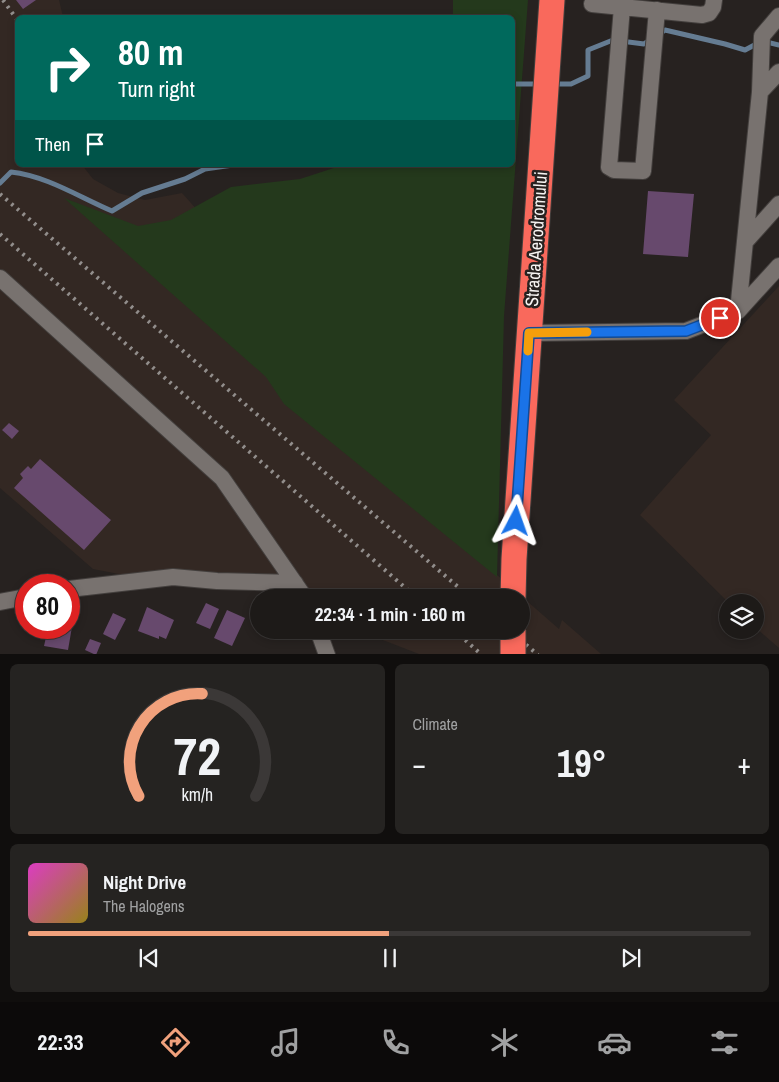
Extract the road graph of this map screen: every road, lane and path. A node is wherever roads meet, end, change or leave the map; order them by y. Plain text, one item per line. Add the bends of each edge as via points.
1 (552, 0) edge
2 (714, 0) edge
3 (592, 4) dead end
4 (622, 7) junction
5 (657, 10) junction
6 (779, 16) edge
7 (779, 72) edge
8 (760, 92) junction
9 (779, 204) edge
10 (745, 242) junction
11 (779, 266) edge
12 (0, 278) edge
13 (738, 311) junction
14 (529, 333) junction
15 (295, 583) junction
16 (80, 588) edge
17 (299, 589) edge
18 (513, 589) edge
19 (15, 599) edge
20 (0, 602) edge
21 (321, 639) edge
22 (513, 639) edge
23 (327, 654) edge
24 (513, 654) edge

1 - 14 highway, Strada Aerodromului
2 - 5 street via 709,13
3 - 4 street
4 - 5 street
4 - 5 street via 609,167 614,170 642,171
6 - 8 street via 762,36
7 - 8 street
8 - 10 street
9 - 10 street
10 - 13 street
11 - 13 street
12 - 15 street via 222,478
13 - 14 street via 686,331
14 - 18 highway, Strada Aerodromului
15 - 16 street via 217,582 173,577
15 - 17 street
19 - 20 street
21 - 23 street
22 - 24 highway, bridge

